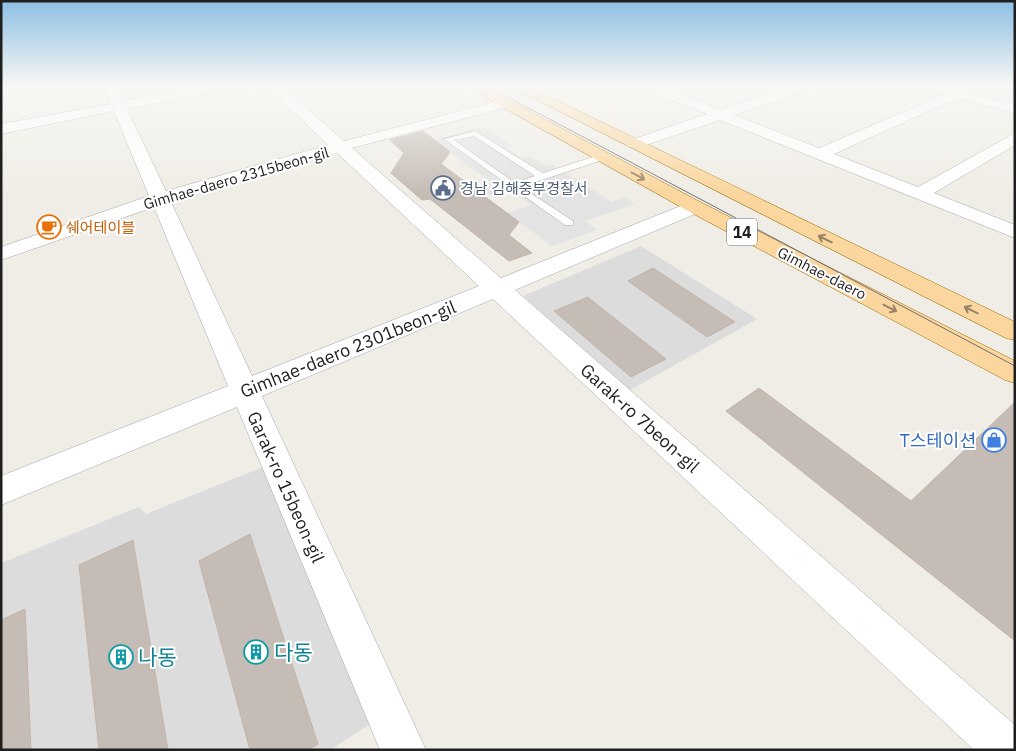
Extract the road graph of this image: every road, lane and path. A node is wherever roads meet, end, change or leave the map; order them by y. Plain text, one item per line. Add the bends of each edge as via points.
1 (28, 121) edge
2 (126, 121) edge
3 (311, 121) edge
4 (439, 121) edge
5 (536, 121) edge
6 (587, 121) edge
7 (703, 121) edge
8 (736, 121) edge
9 (895, 121) edge
10 (1, 129) edge
11 (1015, 138) edge
12 (634, 144) junction
13 (339, 147) junction
14 (820, 154) junction
15 (602, 157) junction
16 (543, 177) junction
17 (514, 186) junction
18 (919, 194) junction
19 (160, 199) junction
20 (695, 207) junction
21 (569, 223) dead end
22 (1015, 232) edge
23 (1, 254) edge
24 (496, 288) junction
25 (1015, 332) edge
26 (1015, 373) edge
27 (243, 392) junction
28 (1, 490) edge
29 (403, 750) edge
30 (1008, 750) edge

1 - 10 street
2 - 19 street, Garak-ro 15beon-gil
3 - 13 street, Garak-ro 7beon-gil
4 - 13 street, Gimhae-daero 2315beon-gil
5 - 15 main road, Gimhae-daero / 14
6 - 12 main road, Gimhae-daero / 14
7 - 12 street
8 - 14 street
9 - 14 street
11 - 18 street
25 -> 12 main road, Gimhae-daero / 14
13 - 19 street, Gimhae-daero 2315beon-gil
13 - 24 street, Garak-ro 7beon-gil
14 - 18 street
15 - 16 lane
15 -> 20 main road, Gimhae-daero / 14
16 - 17 lane
16 - 17 lane via 475,132 448,139
17 - 21 lane
18 - 22 street
19 - 23 street, Gimhae-daero 2315beon-gil
19 - 27 street, Garak-ro 15beon-gil
20 - 24 street, Gimhae-daero 2301beon-gil
20 -> 26 main road, Gimhae-daero / 14
24 - 27 street, Gimhae-daero 2301beon-gil
24 - 30 street, Garak-ro 7beon-gil
27 - 28 street, Gimhae-daero 2301beon-gil
27 - 29 street, Garak-ro 15beon-gil

